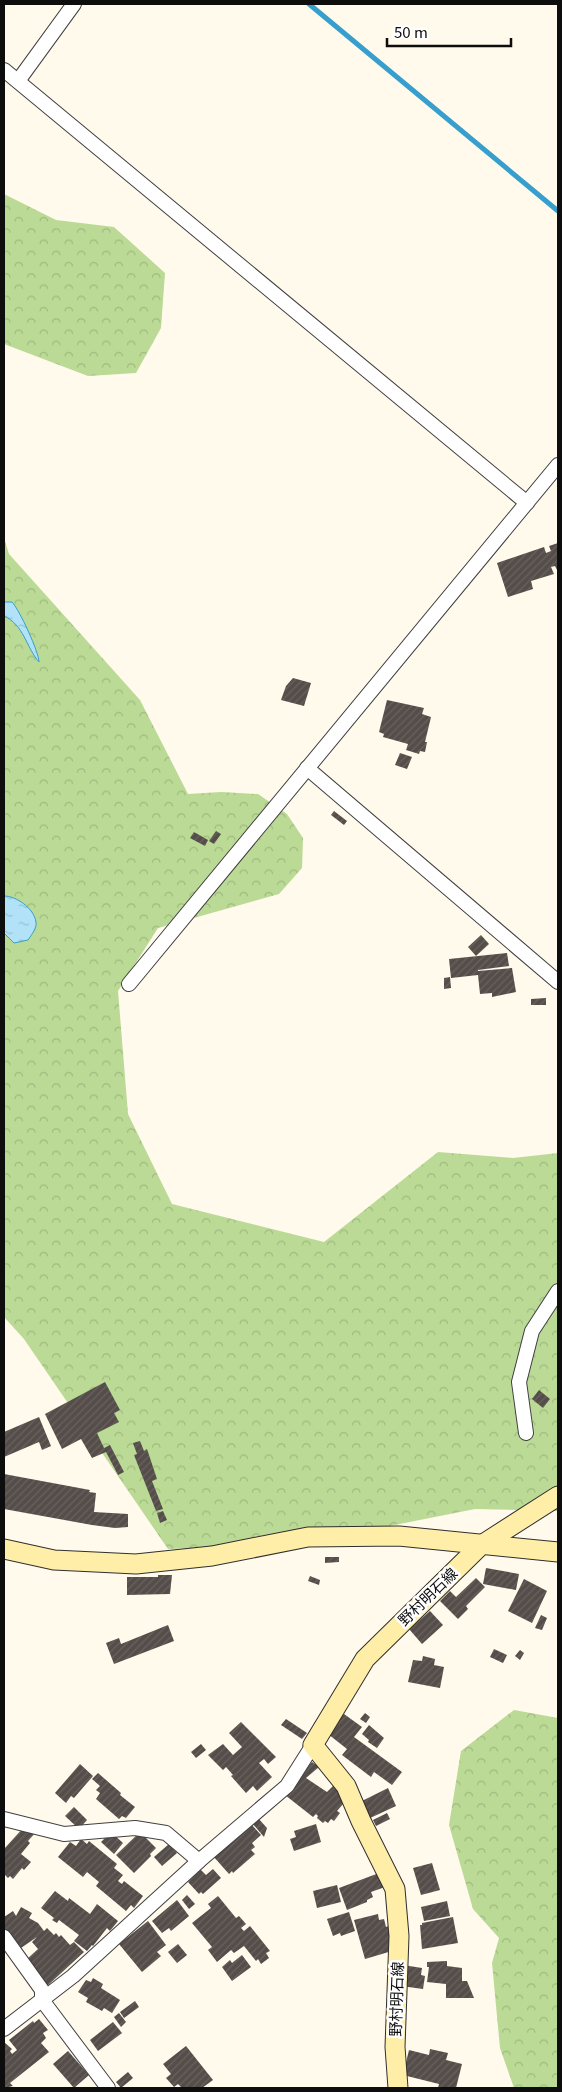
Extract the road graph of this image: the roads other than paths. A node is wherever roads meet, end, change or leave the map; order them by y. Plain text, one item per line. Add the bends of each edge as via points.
1 (74, 4) edge
2 (4, 70) edge
3 (18, 81) junction
4 (558, 465) edge
5 (527, 503) junction
6 (307, 768) junction
7 (558, 982) edge
8 (129, 984) dead end
9 (558, 1291) edge
10 (526, 1432) dead end
11 (558, 1496) edge
12 (480, 1546) junction
13 (4, 1549) edge
14 (558, 1552) edge
15 (313, 1745) junction
16 (4, 1819) edge
17 (199, 1861) junction
18 (4, 1937) edge
19 (42, 2000) junction
20 (4, 2029) edge
21 (108, 2088) edge
22 (398, 2088) edge

1 - 3 street
2 - 3 street
3 - 5 street
4 - 5 street
5 - 6 street
6 - 7 street
6 - 8 street
9 - 10 street via 532,1331 519,1382
11 - 12 main road
12 - 13 main road, 野村明石線 via 400,1536 308,1537 212,1556 136,1564 54,1560
12 - 14 main road
12 - 15 main road, 野村明石線 via 365,1658
15 - 17 street via 287,1786
15 - 22 main road, 野村明石線 via 346,1786 394,1888 399,1936 395,2046
16 - 17 street via 64,1834 135,1828 166,1833
17 - 19 street via 73,1976
18 - 19 street via 42,1990
19 - 20 street
19 - 21 street

